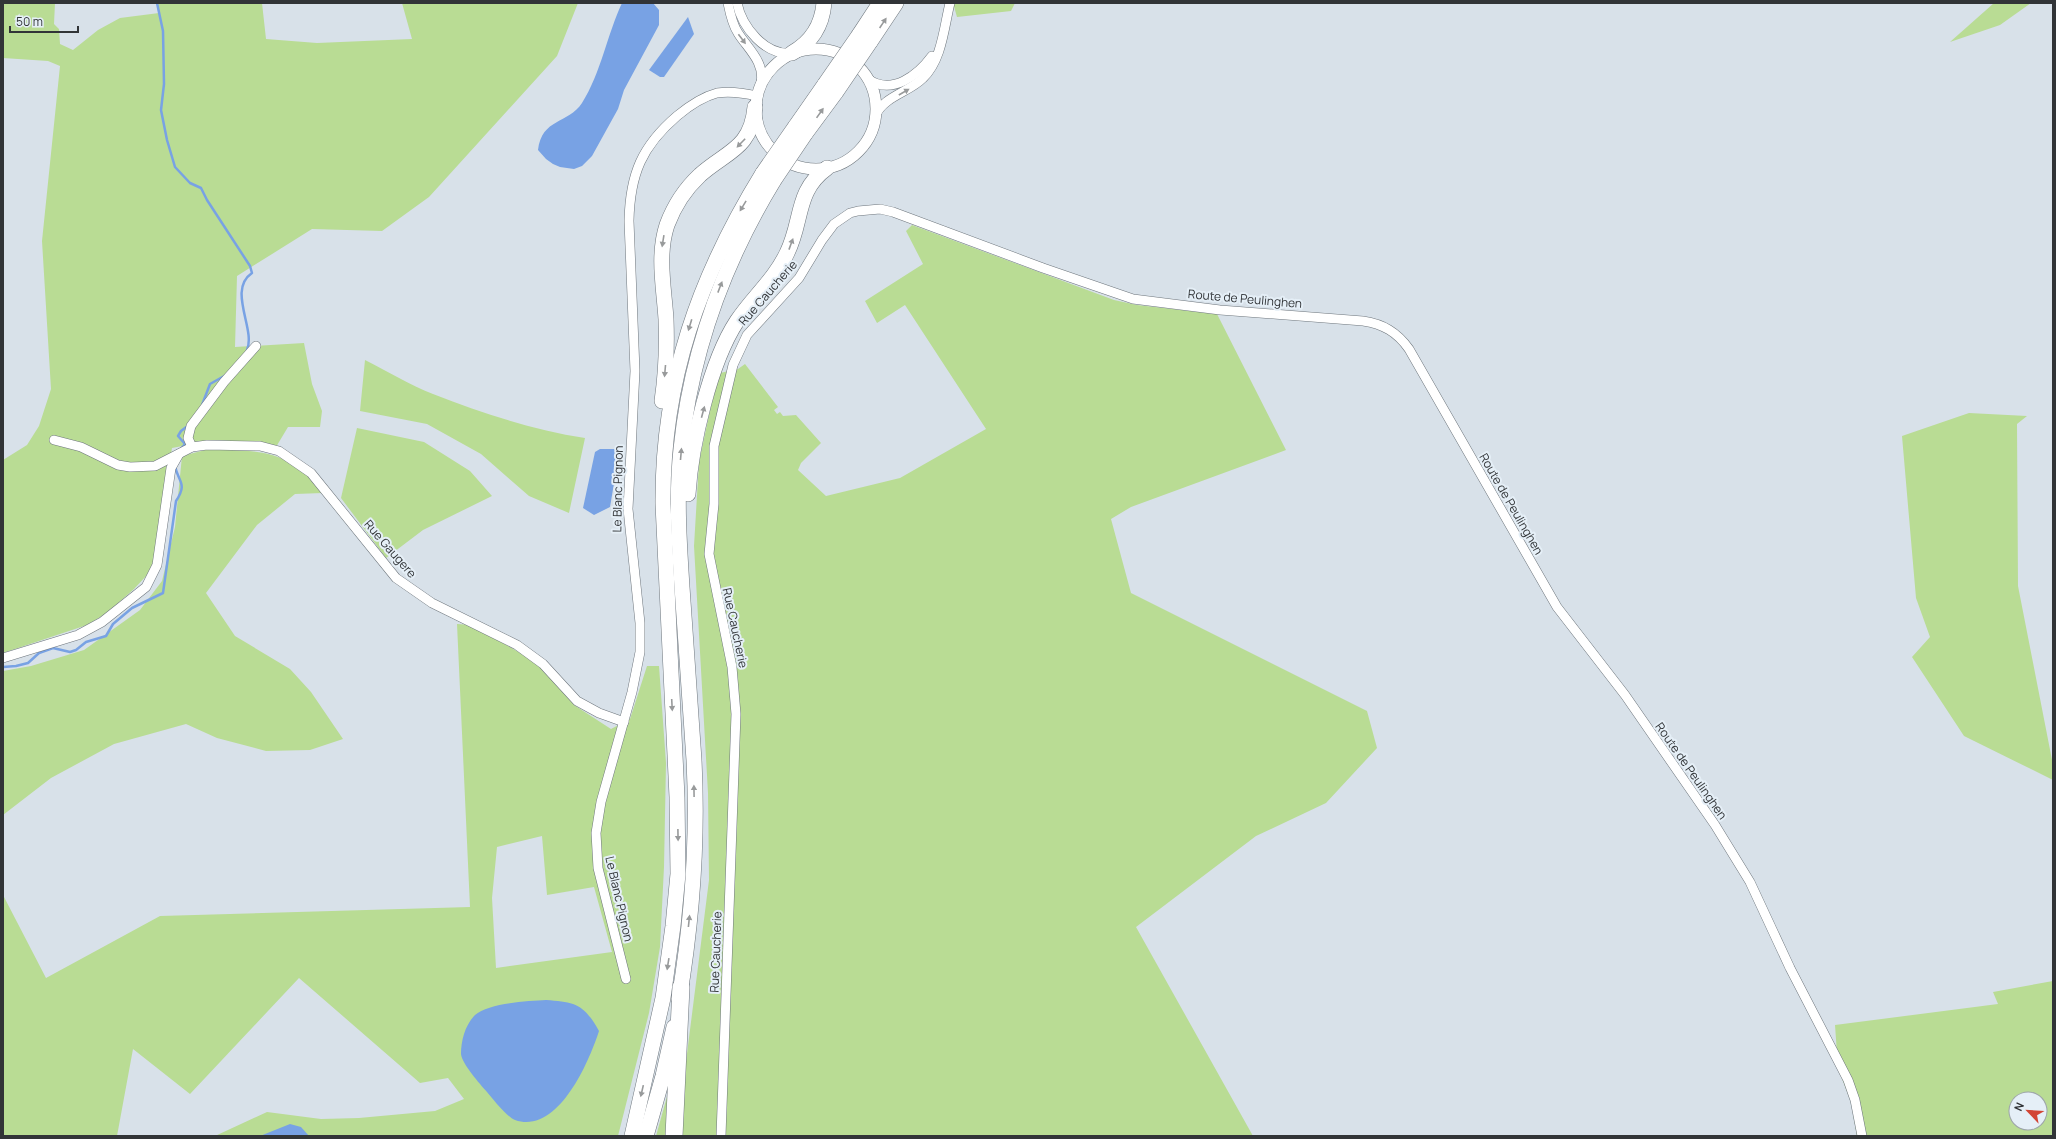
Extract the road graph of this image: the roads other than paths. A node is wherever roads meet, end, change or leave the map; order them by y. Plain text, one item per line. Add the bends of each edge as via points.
1 (728, 3) edge
2 (737, 3) edge
3 (824, 3) edge
4 (880, 3) edge
5 (896, 3) edge
6 (950, 3) edge
7 (864, 39) junction
8 (940, 43) junction
9 (792, 53) junction
10 (868, 80) junction
11 (761, 83) junction
12 (756, 101) junction
13 (876, 116) junction
14 (827, 168) junction
15 (769, 177) junction
16 (893, 212) joint
17 (256, 346) dead end
18 (54, 440) dead end
19 (192, 447) junction
20 (179, 454) junction
21 (3, 658) edge
22 (686, 660) junction
23 (670, 666) junction
24 (624, 722) junction
25 (626, 979) dead end
26 (681, 987) junction
27 (632, 1136) edge
28 (646, 1136) edge
29 (674, 1136) edge
30 (721, 1136) edge
31 (1862, 1136) edge

1 -> 11 street via 734,27 762,70
2 - 9 street via 744,23 758,39 777,53
3 - 9 highway via 822,19 812,37
4 - 7 highway
7 -> 5 highway
6 - 8 street
7 - 15 highway, bridge
8 - 10 street via 926,64 906,80 891,86 877,85
13 -> 8 street via 882,105 924,77 934,62
9 - 10 street via 817,48 836,52 857,65
9 - 11 street via 776,63
10 - 13 street via 875,97
11 - 12 street
12 - 14 street via 760,132 768,146 779,157 802,168
12 -> 23 highway via 752,127 746,138 701,174 686,190 671,215 664,238 662,261 667,349 656,455 655,496 658,560
12 - 24 street, Le Blanc Pignon via 726,92 709,96 693,104 653,139 640,161 632,183 629,220 635,390 628,509 641,638 638,669
13 - 14 street via 870,134 860,150 845,162
22 -> 14 highway via 689,481 695,444 714,372 724,344 738,320 772,279 786,256 807,188
22 -> 15 highway via 679,498 681,449 687,411 698,354 720,285
15 -> 23 highway via 734,221 707,279 686,338 672,396 663,483
16 - 30 street, Rue Caucherie via 870,209 850,213 828,231 799,278 756,324 741,345 730,375 718,424 712,461 714,504 708,554 733,674 736,730
16 - 31 street, Route de Peulinghen via 1133,299 1220,310 1357,320 1381,325 1399,337 1409,349 1557,607 1625,695 1715,825 1750,882 1790,968 1848,1080
17 - 19 street via 224,382 191,426 188,438
18 - 20 street, Rue Gaugere via 81,447 118,465 130,467 155,466
19 - 20 street, Rue Gaugere
19 - 24 street, Rue Gaugere via 260,446 289,457 311,473 396,578 432,603 517,644 543,664 577,701 599,714
20 - 21 street via 171,468 157,565 146,587 102,622 78,635
26 -> 22 highway via 690,912 694,832 694,762
23 -> 27 highway via 678,817 676,897 663,998
24 - 25 street, Le Blanc Pignon via 601,802 596,839 598,868
26 - 28 highway via 663,1076
26 - 29 highway

